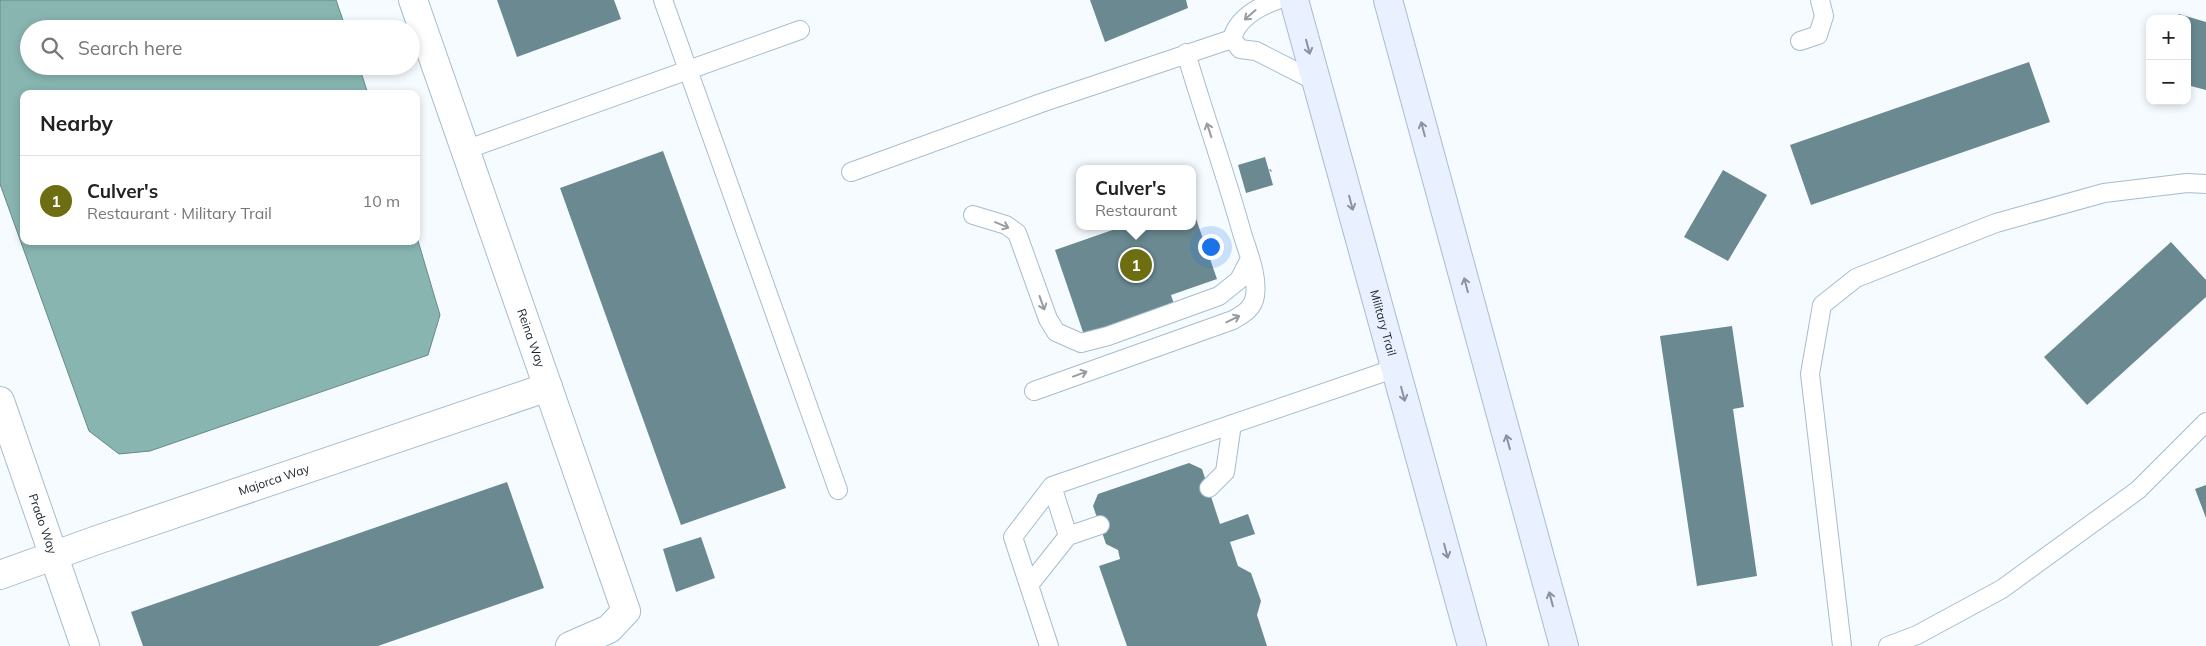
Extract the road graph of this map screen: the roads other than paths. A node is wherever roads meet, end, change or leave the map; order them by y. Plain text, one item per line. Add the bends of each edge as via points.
1 (413, 0) edge
2 (663, 0) edge
3 (1276, 0) edge
4 (1294, 0) edge
5 (1388, 0) edge
6 (1820, 0) edge
7 (420, 20) edge
8 (420, 20) edge
9 (800, 30) dead end
10 (1232, 39) junction
11 (1800, 41) dead end
12 (1186, 53) junction
13 (688, 70) junction
14 (1318, 82) junction
15 (465, 150) junction
16 (851, 172) dead end
17 (2206, 184) edge
18 (973, 215) dead end
19 (1250, 259) junction
20 (1081, 343) junction
21 (1116, 361) junction
22 (1396, 368) junction
23 (548, 387) junction
24 (1034, 390) dead end
25 (0, 401) edge
26 (2206, 422) edge
27 (1232, 424) junction
28 (1052, 486) junction
29 (1209, 488) dead end
30 (838, 490) dead end
31 (1100, 525) dead end
32 (1068, 536) junction
33 (54, 556) junction
34 (0, 575) edge
35 (1029, 585) junction
36 (85, 646) edge
37 (570, 646) edge
38 (1049, 646) edge
39 (1472, 646) edge
40 (1564, 646) edge
41 (1842, 646) edge
42 (1888, 646) edge

1 - 7 street, Reina Way
2 - 13 lane
3 -> 10 lane via 1253,12 1235,28
4 -> 14 main road, Military Trail
40 -> 5 main road
6 - 11 lane via 1824,16 1818,35
8 - 15 street, Reina Way
9 - 13 lane
10 - 12 lane
10 - 14 lane via 1240,49 1256,51
12 - 16 lane
19 -> 12 lane
13 - 15 lane
13 - 30 lane
14 -> 22 main road, Military Trail
15 - 23 street, Reina Way
17 - 41 lane via 2186,183 2104,193 1996,223 1856,278 1822,305 1810,374
18 -> 20 lane via 1006,225 1017,233 1048,319 1056,332
19 - 20 lane via 1239,280 1219,296
21 -> 19 lane via 1233,320 1250,309 1255,298 1256,278
20 - 21 lane
24 -> 21 lane
22 - 27 lane
22 -> 39 main road, Military Trail
23 - 33 street, Majorca Way
23 - 37 street, Reina Way via 626,611 609,629
25 - 33 street, Prado Way
26 - 42 lane via 2138,490 2002,589 1917,635
27 - 28 lane
27 - 29 lane via 1225,472
28 - 32 lane
28 - 35 lane via 1013,537
31 - 32 lane
32 - 35 lane
33 - 34 street, Majorca Way
33 - 36 street, Prado Way
35 - 38 lane

